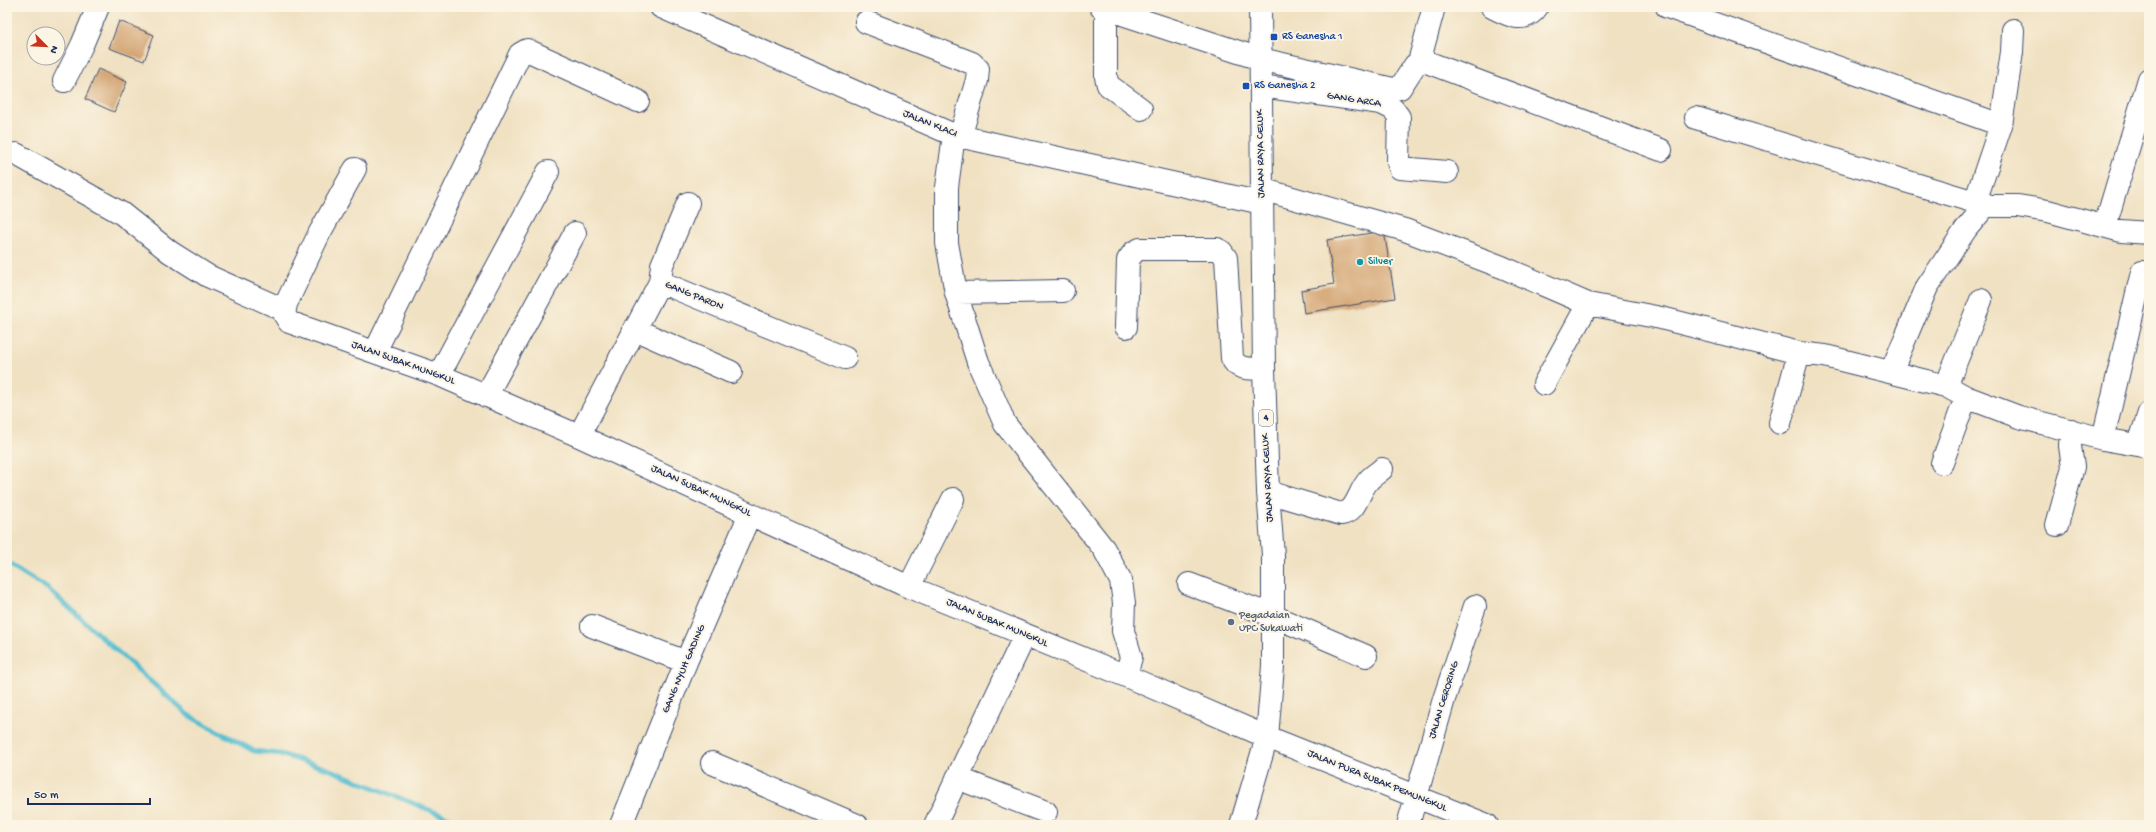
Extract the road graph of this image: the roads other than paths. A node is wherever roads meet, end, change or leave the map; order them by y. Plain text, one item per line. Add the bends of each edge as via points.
1 (98, 7) edge
2 (661, 7) edge
3 (1260, 7) edge
4 (1434, 7) edge
5 (1492, 7) edge
6 (1537, 7) edge
7 (1668, 7) edge
8 (1103, 8) edge
9 (866, 22) dead end
10 (2013, 30) dead end
11 (1260, 59) junction
12 (1419, 62) junction
13 (2149, 79) edge
14 (64, 81) dead end
15 (1268, 87) junction
16 (638, 101) dead end
17 (1141, 110) dead end
18 (1696, 118) dead end
19 (2001, 125) junction
20 (957, 136) junction
21 (1661, 150) dead end
22 (16, 154) dead end
23 (354, 168) dead end
24 (548, 172) dead end
25 (1447, 172) dead end
26 (1262, 196) junction
27 (688, 203) dead end
28 (1980, 204) junction
29 (2105, 226) junction
30 (2148, 230) edge
31 (575, 233) dead end
32 (2142, 272) dead end
33 (660, 282) junction
34 (1063, 291) dead end
35 (956, 293) junction
36 (1981, 300) dead end
37 (1588, 304) junction
38 (284, 310) junction
39 (1126, 327) dead end
40 (634, 329) junction
41 (375, 352) junction
42 (1799, 353) junction
43 (845, 358) dead end
44 (1264, 369) junction
45 (731, 372) dead end
46 (1891, 372) junction
47 (439, 375) junction
48 (1544, 384) dead end
49 (1946, 386) junction
50 (486, 396) junction
51 (1966, 398) junction
52 (2149, 413) edge
53 (1780, 423) dead end
54 (2071, 430) junction
55 (579, 436) junction
56 (2103, 438) junction
57 (2144, 445) edge
58 (1942, 463) dead end
59 (1382, 469) dead end
60 (1268, 492) junction
61 (953, 499) dead end
62 (750, 514) junction
63 (2058, 525) dead end
64 (1189, 584) dead end
65 (909, 586) junction
66 (1475, 606) dead end
67 (1272, 616) junction
68 (592, 626) dead end
69 (1024, 636) junction
70 (1366, 656) dead end
71 (686, 662) junction
72 (1126, 676) junction
73 (1267, 737) junction
74 (712, 763) dead end
75 (957, 778) junction
76 (1417, 796) junction
77 (1046, 812) dead end
78 (1462, 820) edge
79 (621, 825) edge
80 (856, 825) edge
81 (934, 825) edge
82 (1241, 825) edge
83 (1408, 825) edge
84 (1487, 825) edge

1 - 14 main road
2 - 20 main road, JALAN KLACI
3 - 11 main road, JALAN RAYA CELUK / 4
4 - 12 main road
5 - 6 main road via 1519,18 1527,17
7 - 19 main road
8 - 11 main road
8 - 17 main road via 1108,85
9 - 20 main road via 972,63 978,69 977,80
10 - 19 main road
11 - 12 main road via 1393,89 1403,86 1411,70
11 - 15 main road, JALAN RAYA CELUK / 4
12 - 21 main road via 1424,61
13 - 29 main road
15 - 25 main road, GANG ARCA via 1381,102 1399,116 1399,167 1406,170
15 - 26 main road, JALAN RAYA CELUK / 4
16 - 41 main road via 527,50 520,54
18 - 28 main road
19 - 28 main road
20 - 26 main road, JALAN KLACI
20 - 35 main road via 946,187 947,243
22 - 38 main road via 121,213 170,252 208,276
23 - 38 main road via 319,234
24 - 47 main road
26 - 37 main road, JALAN KLACI via 1405,230 1502,267
26 - 44 main road, JALAN RAYA CELUK / 4
27 - 33 main road via 662,265
28 - 29 main road via 2018,206
28 - 46 main road via 1927,287
29 - 30 main road via 2121,231
31 - 50 main road
32 - 56 main road
33 - 40 main road, GANG PARON
33 - 43 main road, GANG PARON
34 - 35 main road
35 - 72 main road via 978,362 1005,424 1104,548 1121,581 1124,603 1123,630 1131,657
36 - 49 main road
37 - 42 main road, JALAN KLACI via 1661,318
37 - 48 main road
38 - 41 main road, JALAN SUBAK MUNGKUL via 284,318 289,322
39 - 44 main road via 1128,260 1134,252 1140,248 1217,249 1226,258 1232,358 1237,366 1242,368
40 - 45 main road
40 - 55 main road, GANG PARON
41 - 47 main road, JALAN SUBAK MUNGKUL
42 - 46 main road, JALAN KLACI via 1825,356
42 - 53 main road
44 - 60 main road, JALAN RAYA CELUK / 4
46 - 49 main road, JALAN KLACI
47 - 50 main road, JALAN SUBAK MUNGKUL
49 - 51 main road, JALAN KLACI
50 - 55 main road, JALAN SUBAK MUNGKUL
51 - 54 main road, JALAN KLACI via 2019,417
51 - 58 main road
52 - 57 main road
54 - 56 main road, JALAN KLACI
54 - 63 main road via 2072,472
55 - 62 main road, JALAN SUBAK MUNGKUL
56 - 57 main road, JALAN KLACI
59 - 60 main road via 1368,481 1352,508 1346,513
60 - 67 main road, JALAN RAYA CELUK / 4 via 1273,555
61 - 65 main road
62 - 65 main road, JALAN SUBAK MUNGKUL
62 - 71 main road, GANG NYUH GADING
64 - 67 main road
65 - 69 main road, JALAN SUBAK MUNGKUL
66 - 76 main road, JALAN CERORING via 1444,699
67 - 70 main road
67 - 73 main road, JALAN RAYA CELUK / 4 via 1273,666
68 - 71 main road
69 - 72 main road, JALAN SUBAK MUNGKUL
69 - 75 main road
71 - 79 main road, GANG NYUH GADING
72 - 73 main road, JALAN SUBAK MUNGKUL
73 - 76 main road, JALAN PURA SUBAK PEMUNGKUL
73 - 82 main road, JALAN RAYA CELUK / 4
74 - 80 main road
75 - 77 main road
75 - 81 main road
76 - 78 main road, JALAN PURA SUBAK PEMUNGKUL
76 - 83 main road, JALAN CERORING
78 - 84 main road, JALAN PURA SUBAK PEMUNGKUL

